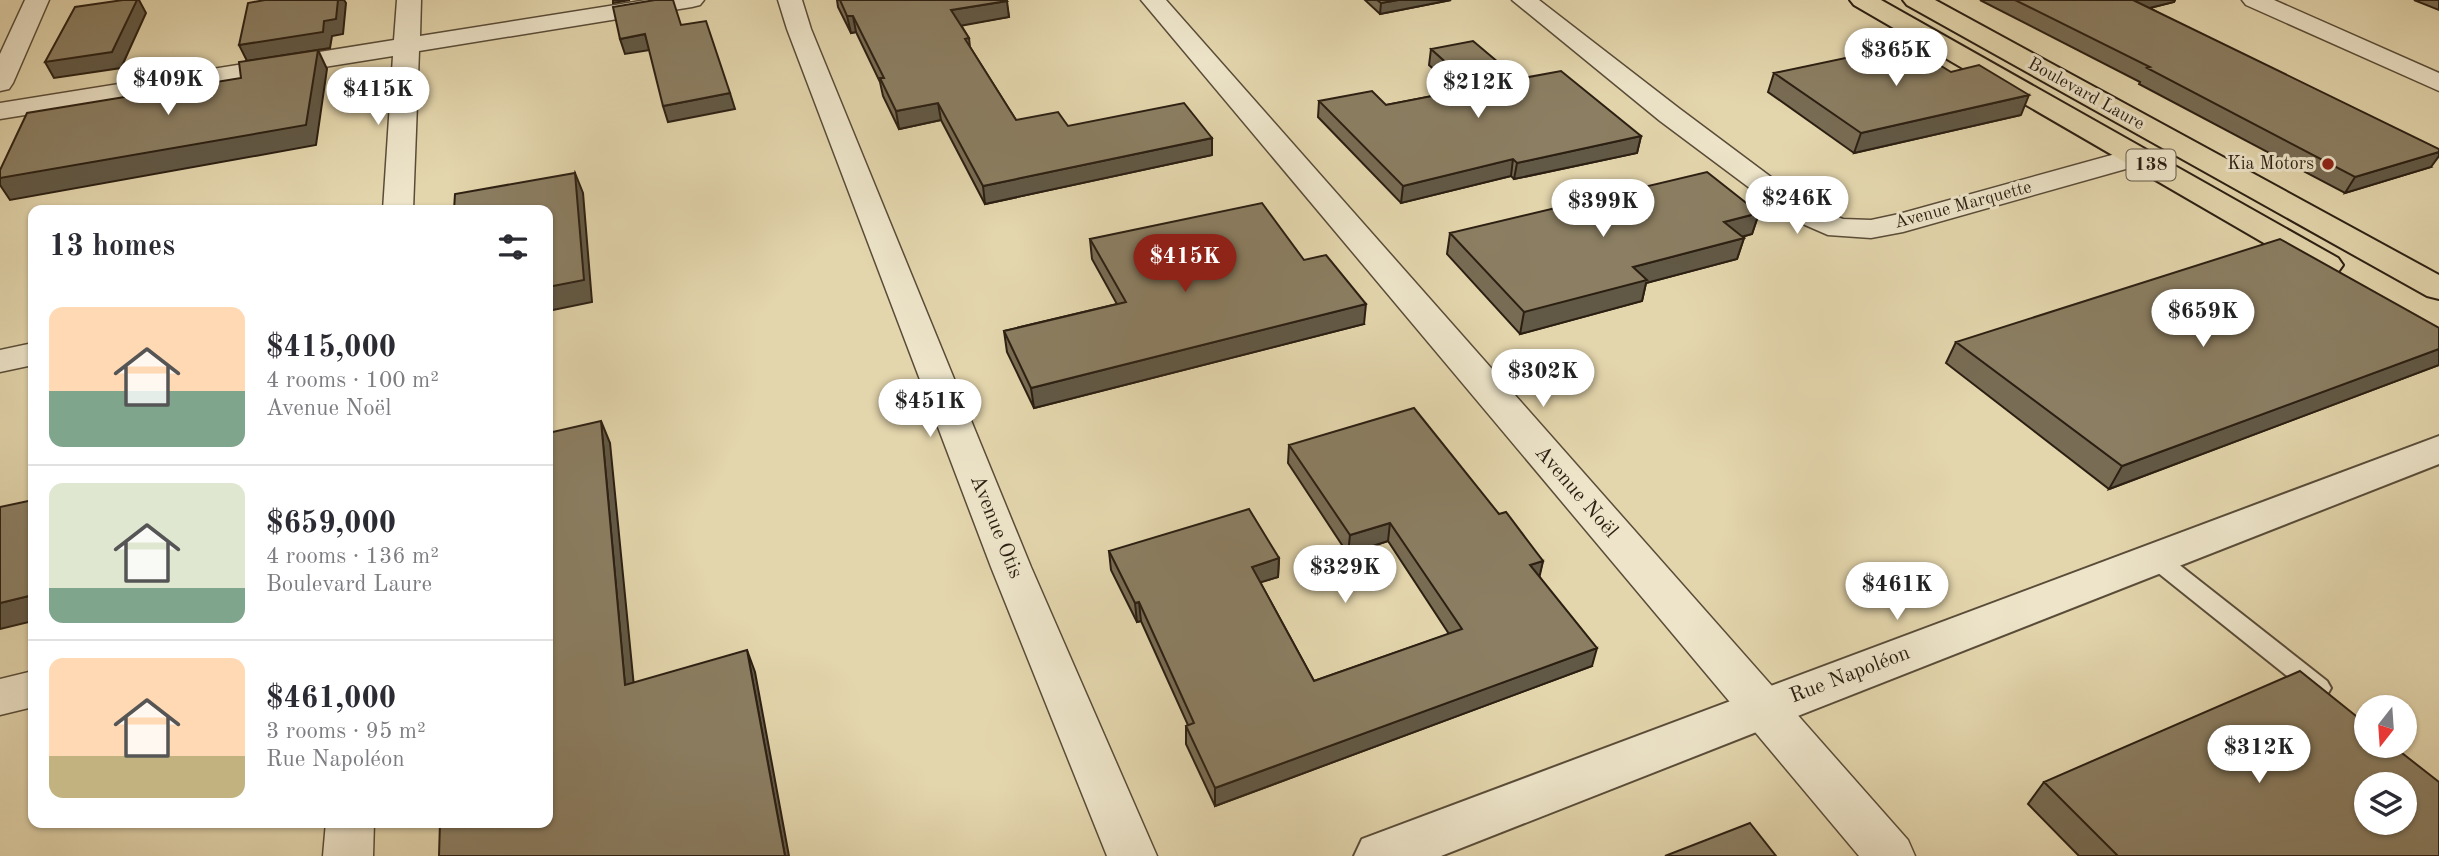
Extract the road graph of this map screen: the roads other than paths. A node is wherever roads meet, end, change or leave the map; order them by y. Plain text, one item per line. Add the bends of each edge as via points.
1 (37, 0) edge
2 (409, 0) edge
3 (692, 0) edge
4 (790, 0) edge
5 (1153, 0) edge
6 (1524, 0) edge
7 (1863, 0) edge
8 (1916, 0) edge
9 (2254, 0) edge
10 (406, 46) junction
11 (0, 83) edge
12 (2439, 83) edge
13 (0, 111) edge
14 (2137, 157) junction
15 (398, 205) edge
16 (2354, 282) edge
17 (2439, 289) edge
18 (28, 355) edge
19 (0, 361) edge
20 (2439, 449) edge
21 (2155, 558) junction
22 (28, 690) edge
23 (0, 697) edge
24 (2334, 700) edge
25 (1763, 709) junction
26 (350, 828) edge
27 (348, 856) edge
28 (1132, 856) edge
29 (1380, 856) edge
30 (1889, 856) edge

1 - 11 street
2 - 10 street
3 - 10 street
4 - 28 street, Avenue Otis via 1011,567
5 - 25 street, Avenue Noël
6 - 14 street, Avenue Marquette via 1761,183 1816,219 1839,228 1903,223
7 - 14 highway, Boulevard Laure / 138
8 - 17 highway, Boulevard Laure / 138
9 - 12 street
10 - 13 street
10 - 15 street
14 - 16 highway, Boulevard Laure / 138
18 - 19 street
20 - 21 street, Rue Napoléon
21 - 24 lane
21 - 25 street, Rue Napoléon
22 - 23 street
25 - 29 street, Rue Napoléon
25 - 30 street, Avenue Noël
26 - 27 street

